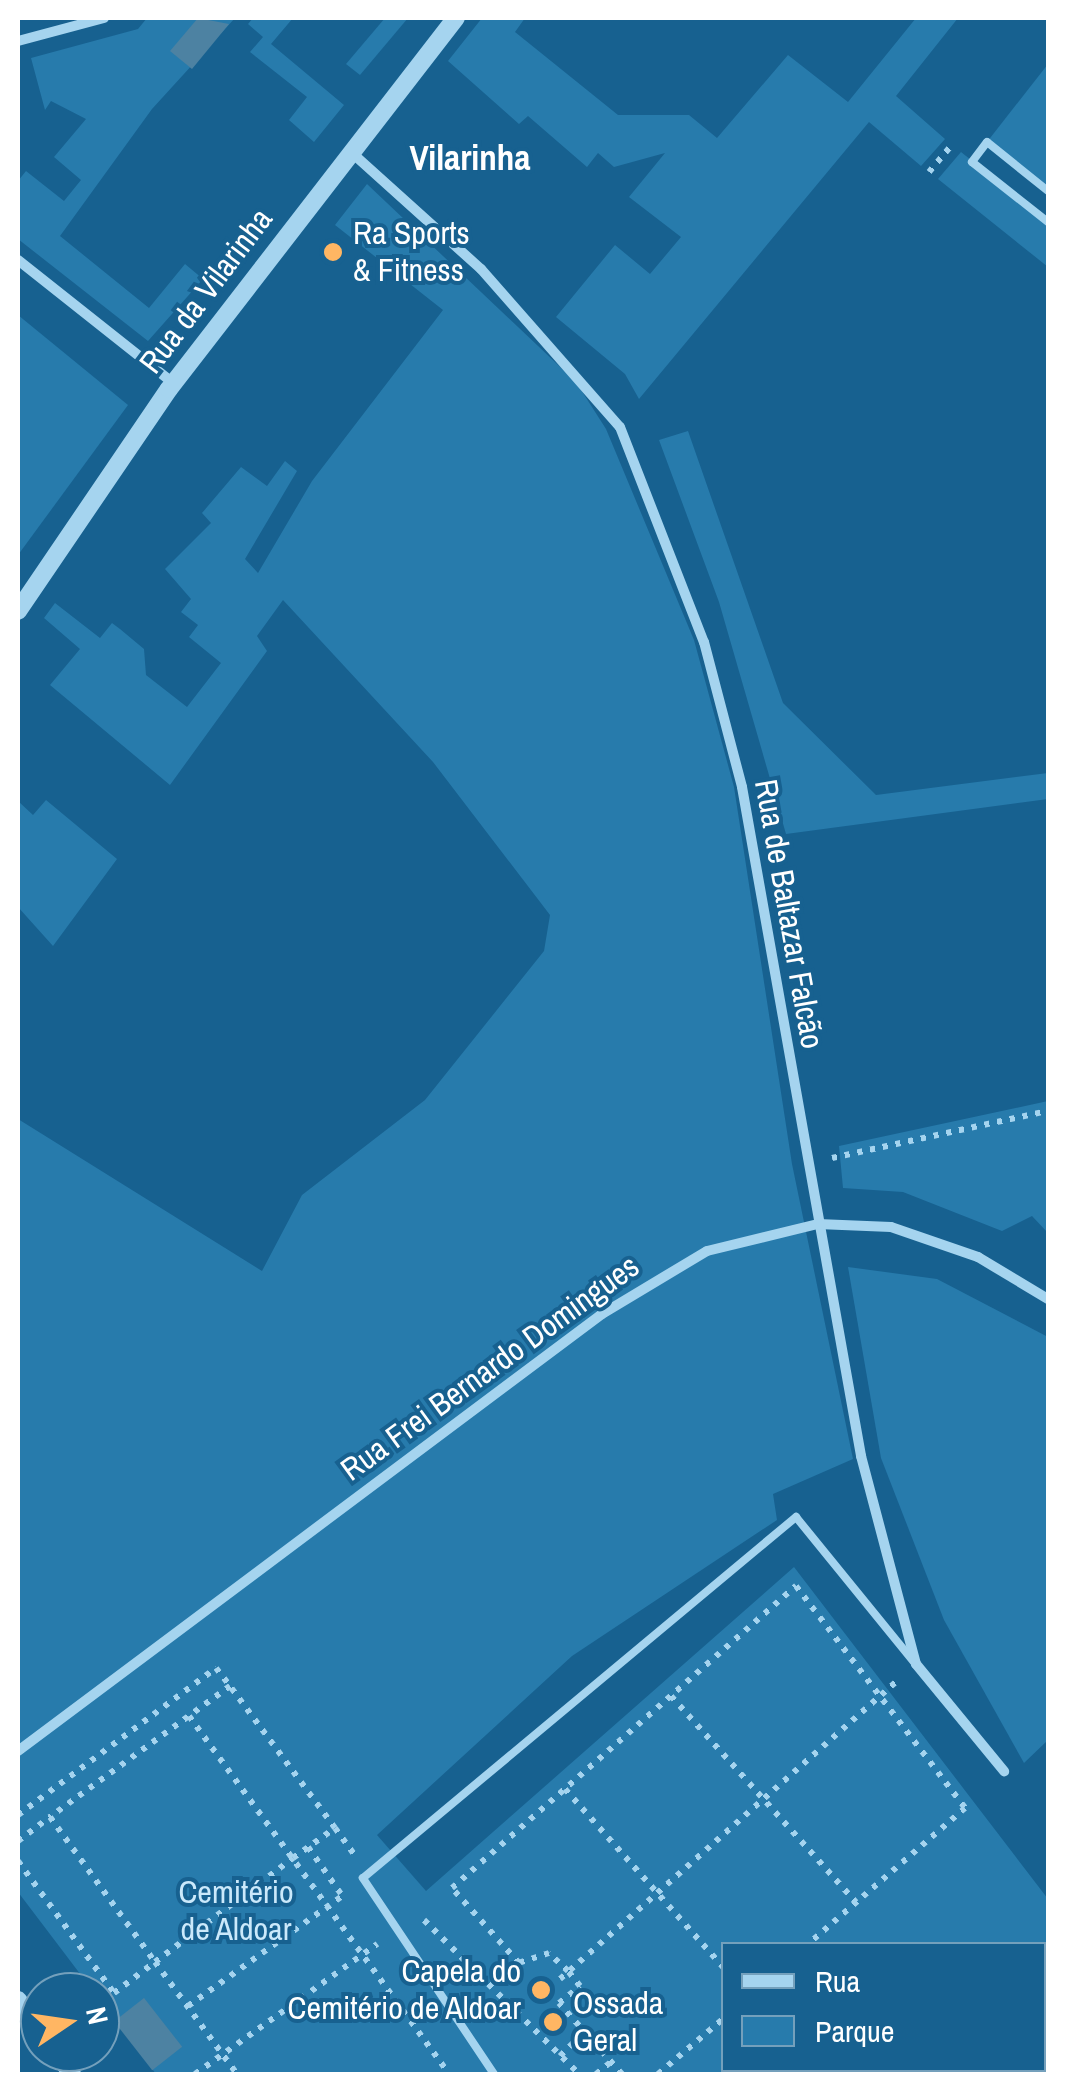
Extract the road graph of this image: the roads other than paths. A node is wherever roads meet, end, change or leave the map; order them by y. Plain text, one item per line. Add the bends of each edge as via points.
1 (104, 18) edge
2 (456, 18) edge
3 (18, 41) edge
4 (351, 152) junction
5 (1048, 190) edge
6 (1048, 222) edge
7 (18, 260) edge
8 (173, 383) junction
9 (18, 610) edge
10 (818, 1224) junction
11 (1048, 1299) edge
12 (916, 1664) junction
13 (18, 1751) edge
14 (1004, 1771) dead end
15 (494, 2074) edge

1 - 3 street
2 - 4 street, Rua da Vilarinha
4 - 8 street, Rua da Vilarinha
4 - 10 street, Rua de Baltazar Falcão via 482,269 620,427 704,642 742,787
5 - 6 lane via 987,142 972,162
7 - 8 street
8 - 9 street, Rua da Vilarinha
10 - 11 street, Rua Frei Bernardo Domingues via 918,1234
10 - 12 street, Rua de Baltazar Falcão via 861,1456
10 - 13 street, Rua Frei Bernardo Domingues via 742,1239 652,1280
12 - 14 street, Rua de Baltazar Falcão
12 - 15 lane via 796,1517 362,1878

